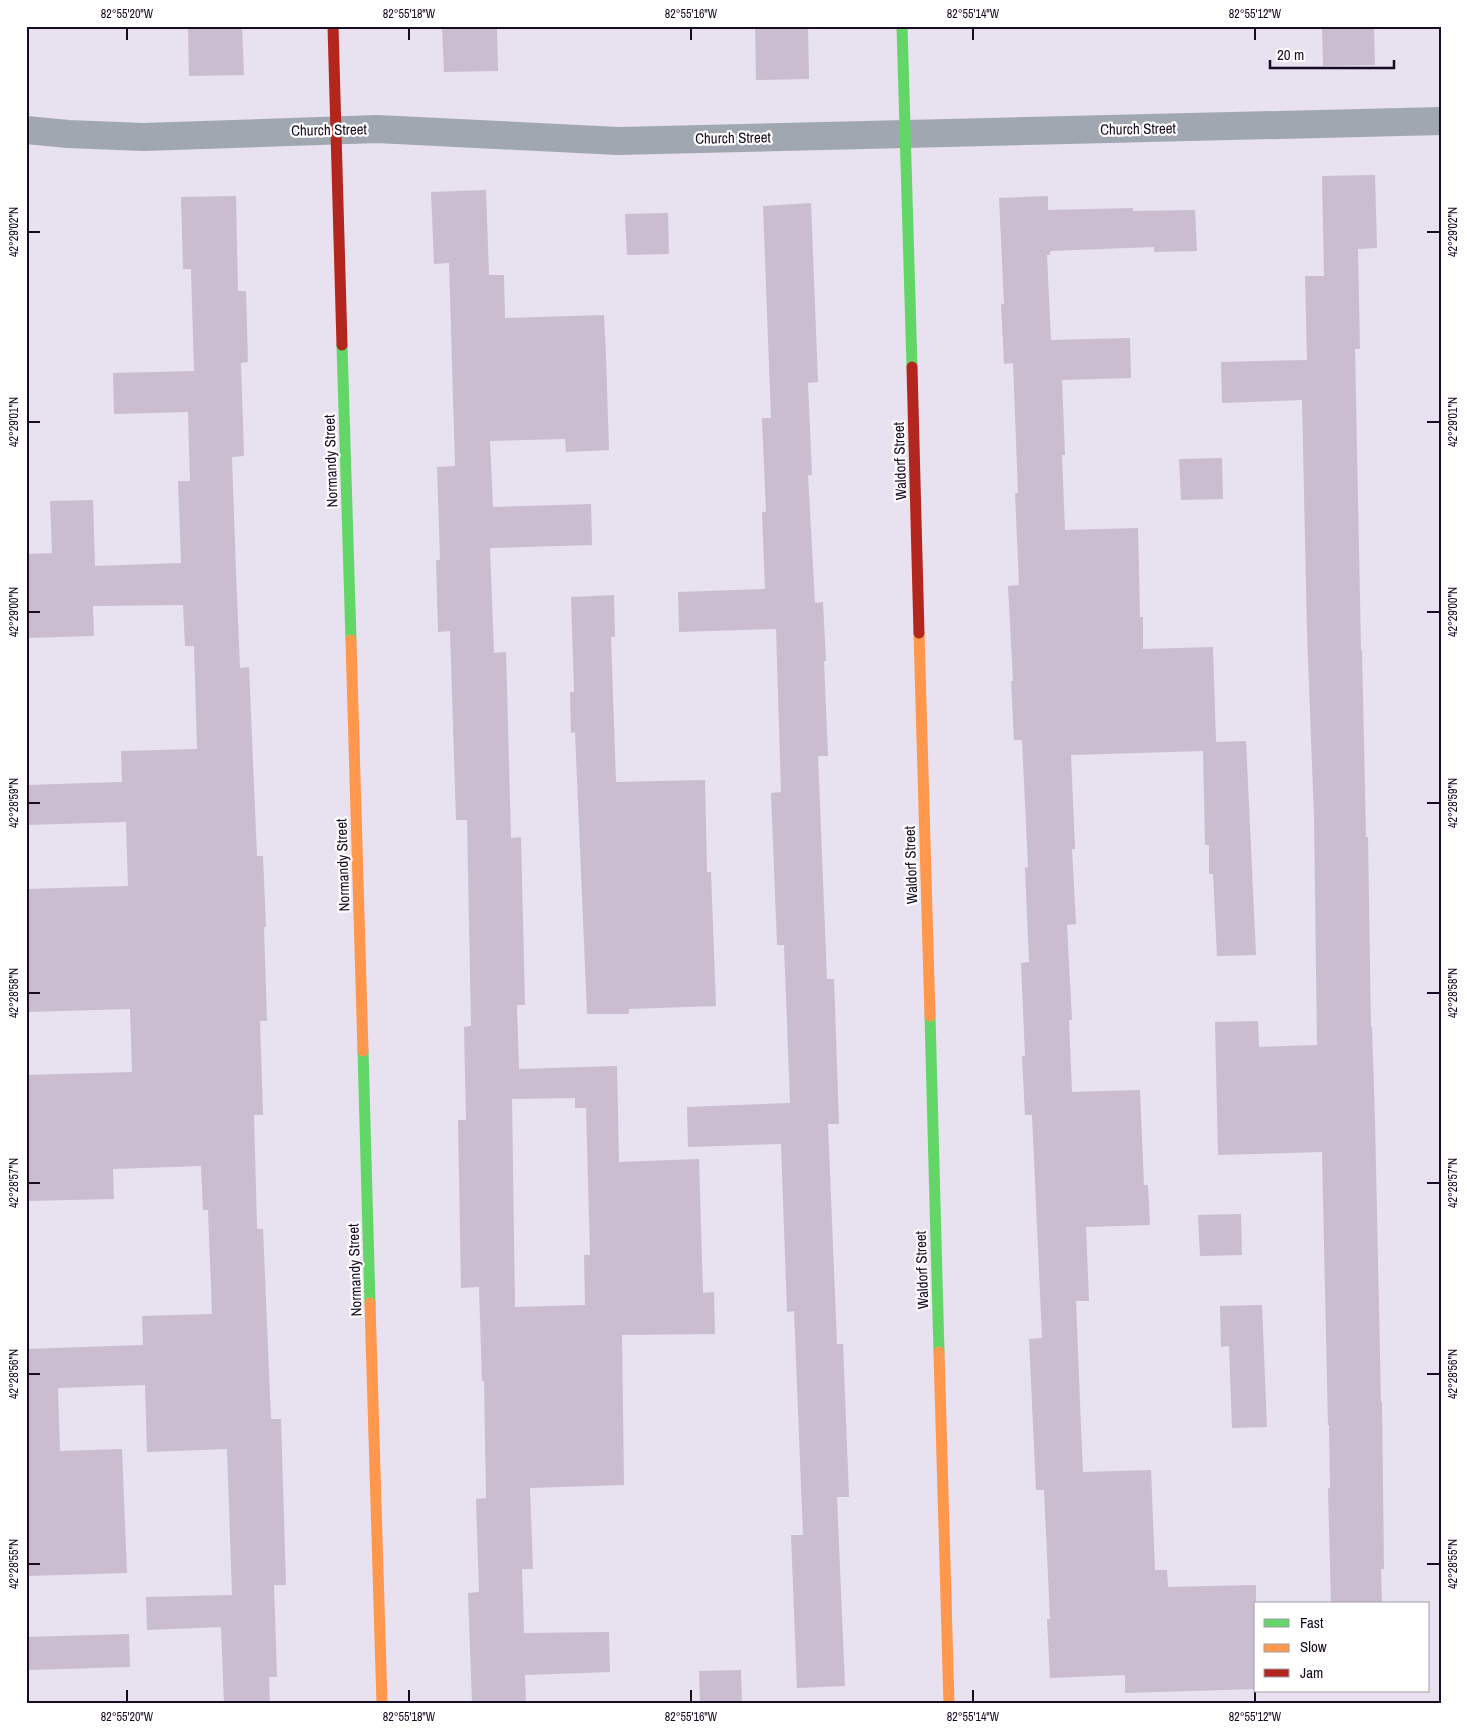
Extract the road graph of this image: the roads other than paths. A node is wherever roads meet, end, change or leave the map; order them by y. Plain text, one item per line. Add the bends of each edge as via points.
1 (332, 26) edge
2 (902, 26) edge
3 (1441, 121) edge
4 (26, 130) edge
5 (336, 131) junction
6 (906, 134) junction
7 (382, 1704) edge
8 (949, 1704) edge

1 - 5 street, Normandy Street
2 - 6 street, Waldorf Street
3 - 6 street, Church Street
4 - 5 street, Church Street via 143,137
5 - 6 street, Church Street via 618,141
5 - 7 street, Normandy Street
6 - 8 street, Waldorf Street

